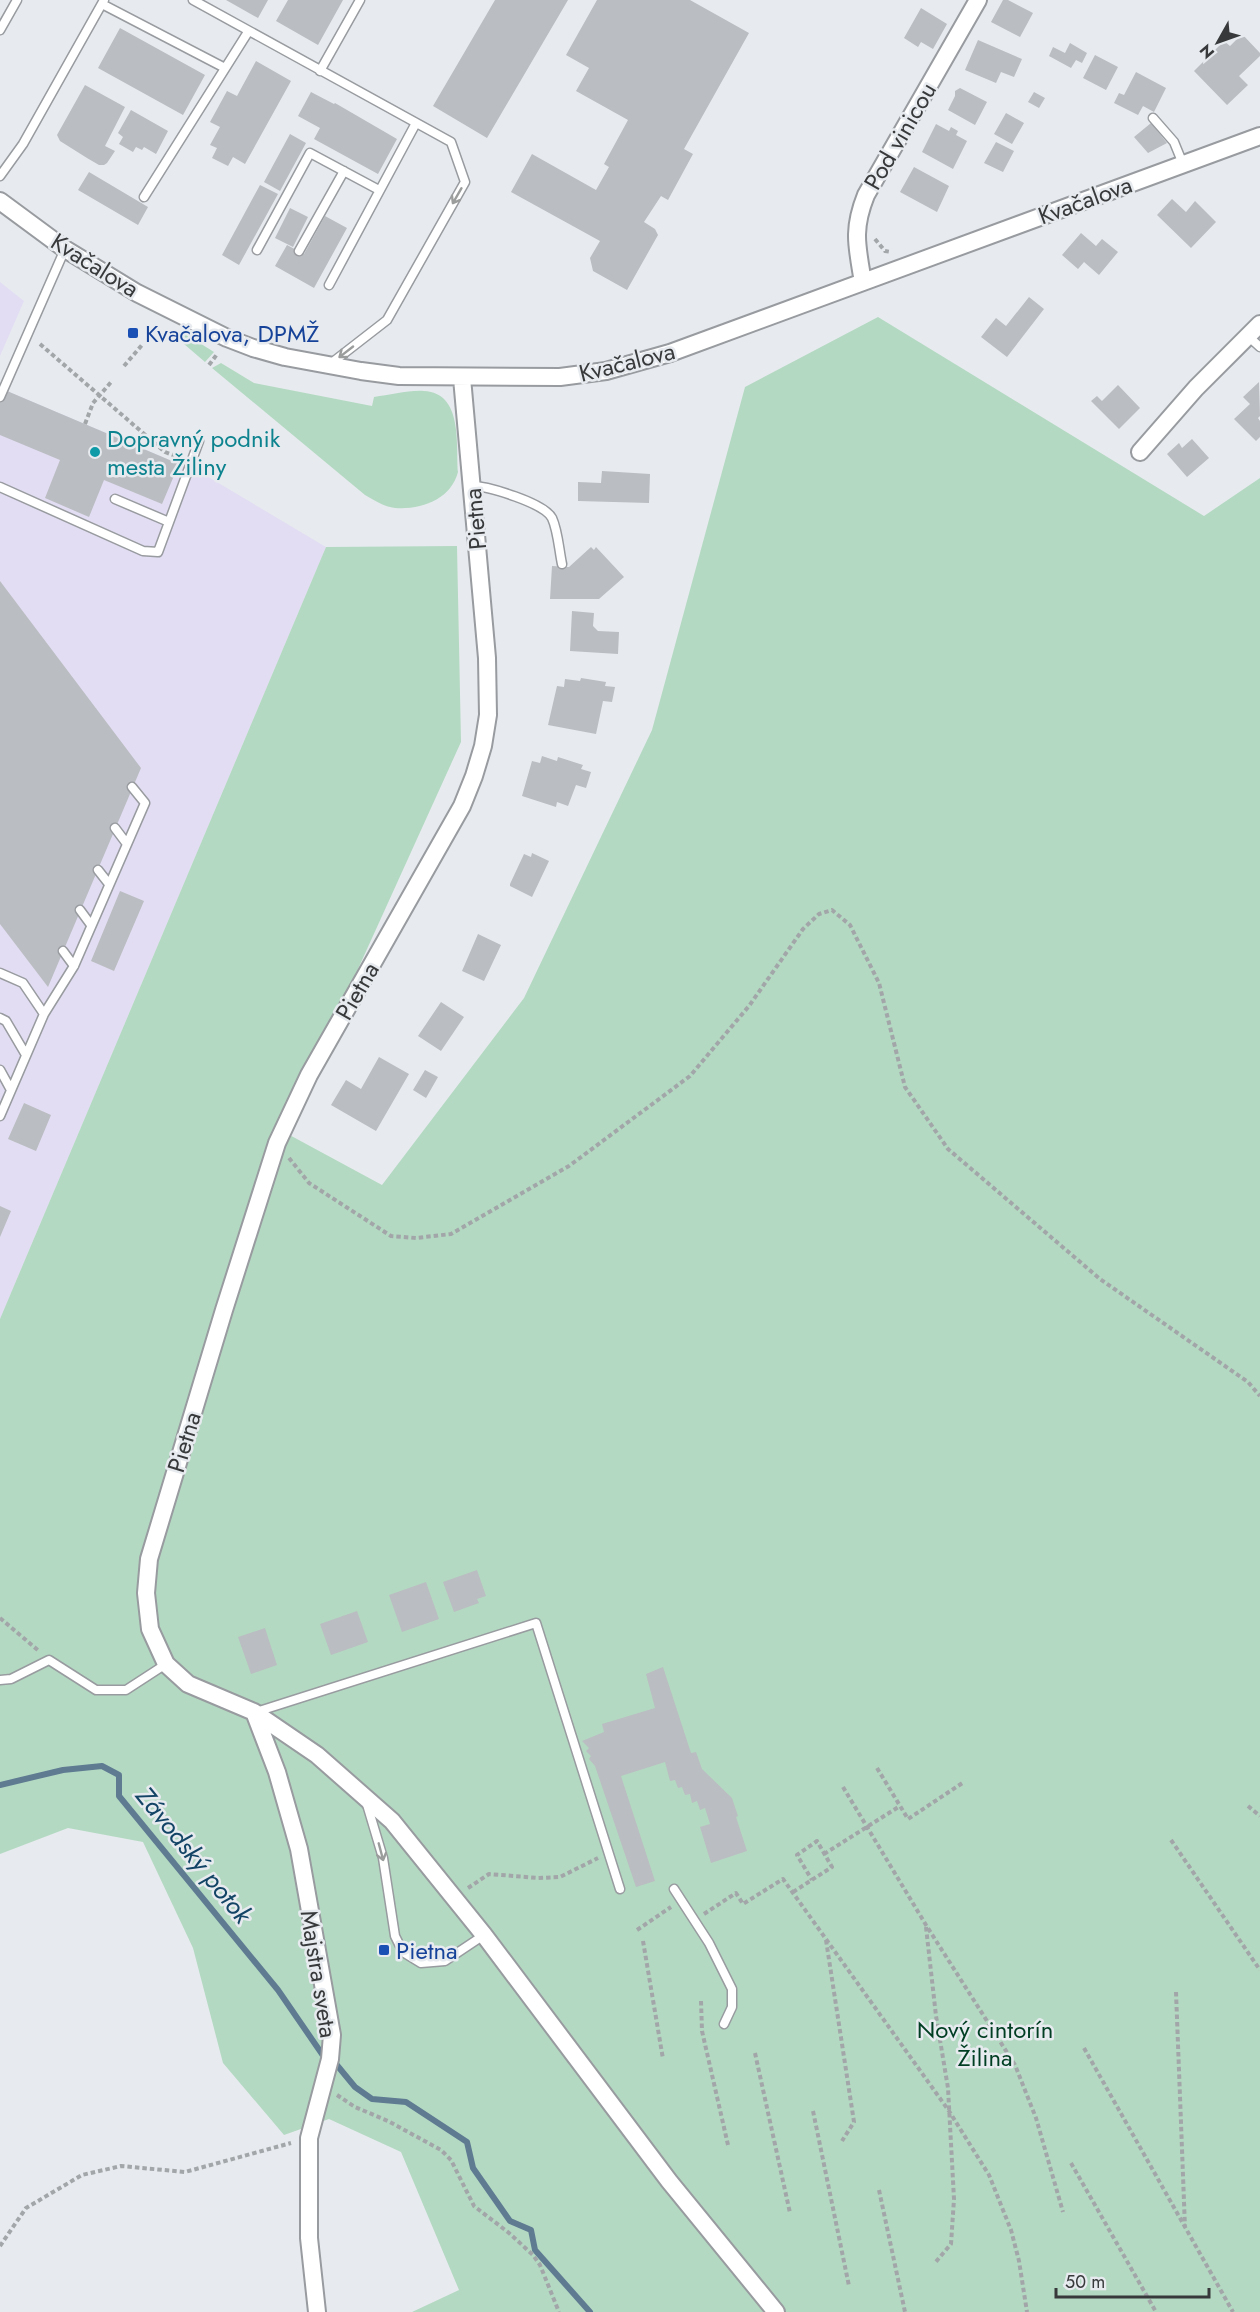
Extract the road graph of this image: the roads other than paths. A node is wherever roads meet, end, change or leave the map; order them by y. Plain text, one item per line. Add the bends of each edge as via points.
1 (17, 0) edge
2 (193, 0) edge
3 (360, 0) edge
4 (103, 2) edge
5 (972, 2) edge
6 (0, 30) edge
7 (248, 32) junction
8 (225, 68) junction
9 (320, 71) junction
10 (1153, 118) dead end
11 (416, 123) junction
12 (1260, 136) edge
13 (1183, 164) junction
14 (344, 171) junction
15 (0, 176) edge
16 (379, 190) junction
17 (144, 197) dead end
18 (0, 201) edge
19 (65, 249) junction
20 (256, 249) dead end
21 (299, 251) dead end
22 (863, 282) junction
23 (329, 285) dead end
24 (1260, 324) edge
25 (1254, 342) edge
26 (328, 366) junction
27 (462, 378) junction
28 (0, 397) edge
29 (199, 441) dead end
30 (1140, 452) dead end
31 (472, 486) junction
32 (0, 487) edge
33 (115, 499) dead end
34 (169, 522) junction
35 (562, 564) dead end
36 (132, 787) dead end
37 (115, 828) dead end
38 (127, 844) junction
39 (98, 870) dead end
40 (109, 884) junction
41 (80, 910) dead end
42 (92, 925) junction
43 (63, 951) dead end
44 (74, 966) junction
45 (0, 973) edge
46 (44, 1014) junction
47 (0, 1018) edge
48 (26, 1055) junction
49 (0, 1070) edge
50 (11, 1090) junction
51 (0, 1116) edge
52 (166, 1664) junction
53 (0, 1680) edge
54 (254, 1712) junction
55 (365, 1796) junction
56 (620, 1889) dead end
57 (674, 1889) dead end
58 (484, 1935) junction
59 (724, 2024) dead end
60 (317, 2312) edge
61 (776, 2312) edge

1 - 6 lane
2 - 7 lane
3 - 9 lane
4 - 8 lane
4 - 15 lane
5 - 22 street, Pod vinicou via 866,195 856,222
7 - 8 lane
7 - 9 lane
8 - 17 lane
9 - 11 lane
10 - 13 lane via 1174,142
11 - 16 lane
11 -> 26 lane via 451,142 465,182 387,320
12 - 13 street, Kvačalova
13 - 22 street, Kvačalova
14 - 16 lane
14 - 20 lane via 310,153
14 - 21 lane
16 - 23 lane
18 - 19 street, Kvačalova
19 - 26 street, Kvačalova via 137,293 227,338
19 - 28 lane
22 - 27 street, Kvačalova via 616,369 560,377
24 - 25 street
25 - 30 street via 1196,388
26 - 27 street, Kvačalova via 399,376
27 - 31 street, Pietna
29 - 34 lane
31 - 35 lane via 484,486 543,508 552,518
31 - 52 street, Pietna via 487,658 488,715 477,766 454,822 309,1075 277,1143 149,1559 146,1612
32 - 34 lane via 143,551 158,552
33 - 34 lane
36 - 38 lane via 145,803
37 - 38 lane
38 - 40 lane
39 - 40 lane
40 - 42 lane
41 - 42 lane
42 - 44 lane
43 - 44 lane
44 - 46 lane
45 - 46 lane via 23,982
46 - 48 lane
47 - 48 lane via 6,1021
48 - 50 lane
49 - 50 lane
50 - 51 lane
52 - 53 lane via 126,1690 96,1690 49,1660 11,1679
52 - 54 street, Pietna via 188,1684
54 - 55 street, Pietna via 317,1755
54 - 56 lane via 536,1623
54 - 60 street, Majstra sveta via 277,1772 303,1870 332,2035 330,2060 309,2139 309,2238
55 - 58 street, Pietna via 392,1821
55 -> 58 lane via 383,1858 394,1936 403,1952 422,1963 445,1962
57 - 59 lane via 709,1943 732,1989 732,2007
58 - 61 street, Pietna via 669,2181

